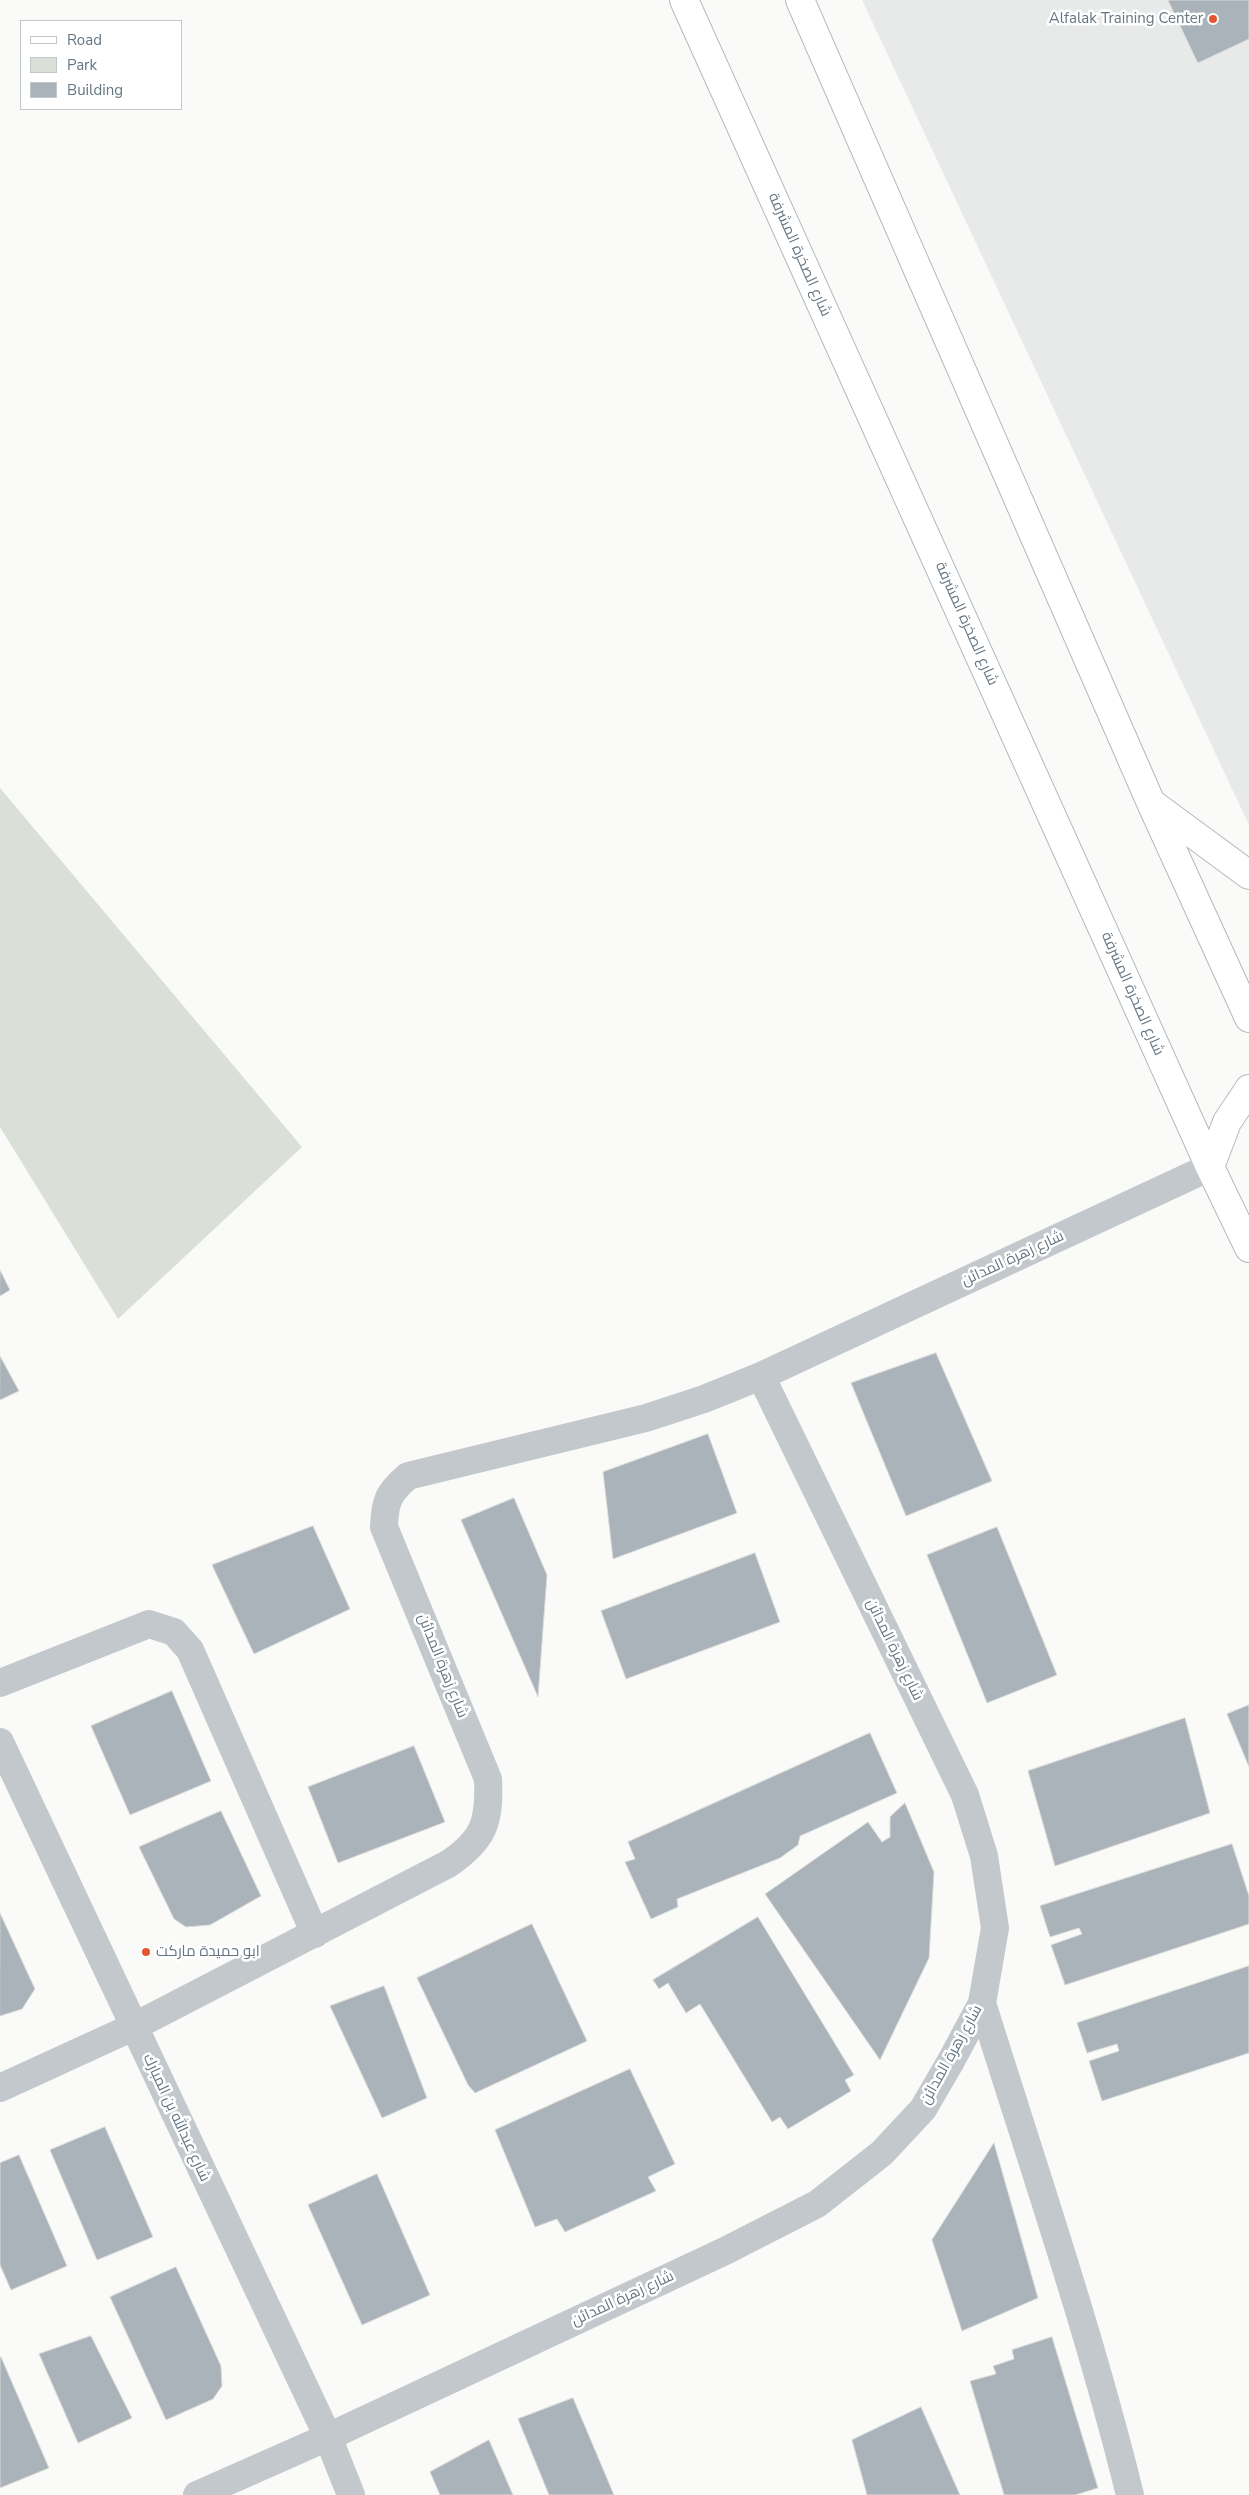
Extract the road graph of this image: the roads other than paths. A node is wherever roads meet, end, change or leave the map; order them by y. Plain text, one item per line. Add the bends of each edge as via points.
1 (684, 0) edge
2 (800, 0) edge
3 (1151, 803) junction
4 (1249, 876) edge
5 (1249, 1018) edge
6 (1249, 1089) edge
7 (1183, 1106) junction
8 (1238, 1124) edge
9 (1210, 1167) junction
10 (1249, 1248) edge
11 (761, 1376) junction
12 (0, 1683) edge
13 (0, 1742) edge
14 (315, 1934) junction
15 (982, 2004) junction
16 (133, 2027) junction
17 (0, 2088) edge
18 (328, 2437) junction
19 (196, 2495) edge
20 (351, 2495) edge
21 (1130, 2495) edge

1 - 7 main road, شارع الصخرة المشرفة
2 - 3 main road
3 - 4 main road
3 - 5 main road
6 - 8 main road
7 - 8 main road via 1208,1117
7 - 9 main road, شارع الصخرة المشرفة
8 - 9 main road
9 - 10 main road, شارع الصخرة المشرفة
9 - 11 street, شارع زهرة المدائن
11 - 14 street, شارع زهرة المدائن via 646,1418 408,1476 393,1489 385,1507 384,1527 488,1779 489,1805 483,1829 469,1850
11 - 15 street, شارع زهرة المدائن via 965,1794 984,1856 995,1928
12 - 14 street via 149,1624 174,1632 190,1650
13 - 16 street, شارع عبدالله بن المبارك
14 - 16 street, شارع زهرة المدائن
15 - 18 street, شارع زهرة المدائن via 923,2109 882,2153 817,2204 725,2251
15 - 21 street via 1069,2281
16 - 17 street, شارع زهرة المدائن
16 - 18 street, شارع عبدالله بن المبارك
18 - 19 street, شارع زهرة المدائن
18 - 20 street, شارع عبدالله بن المبارك

